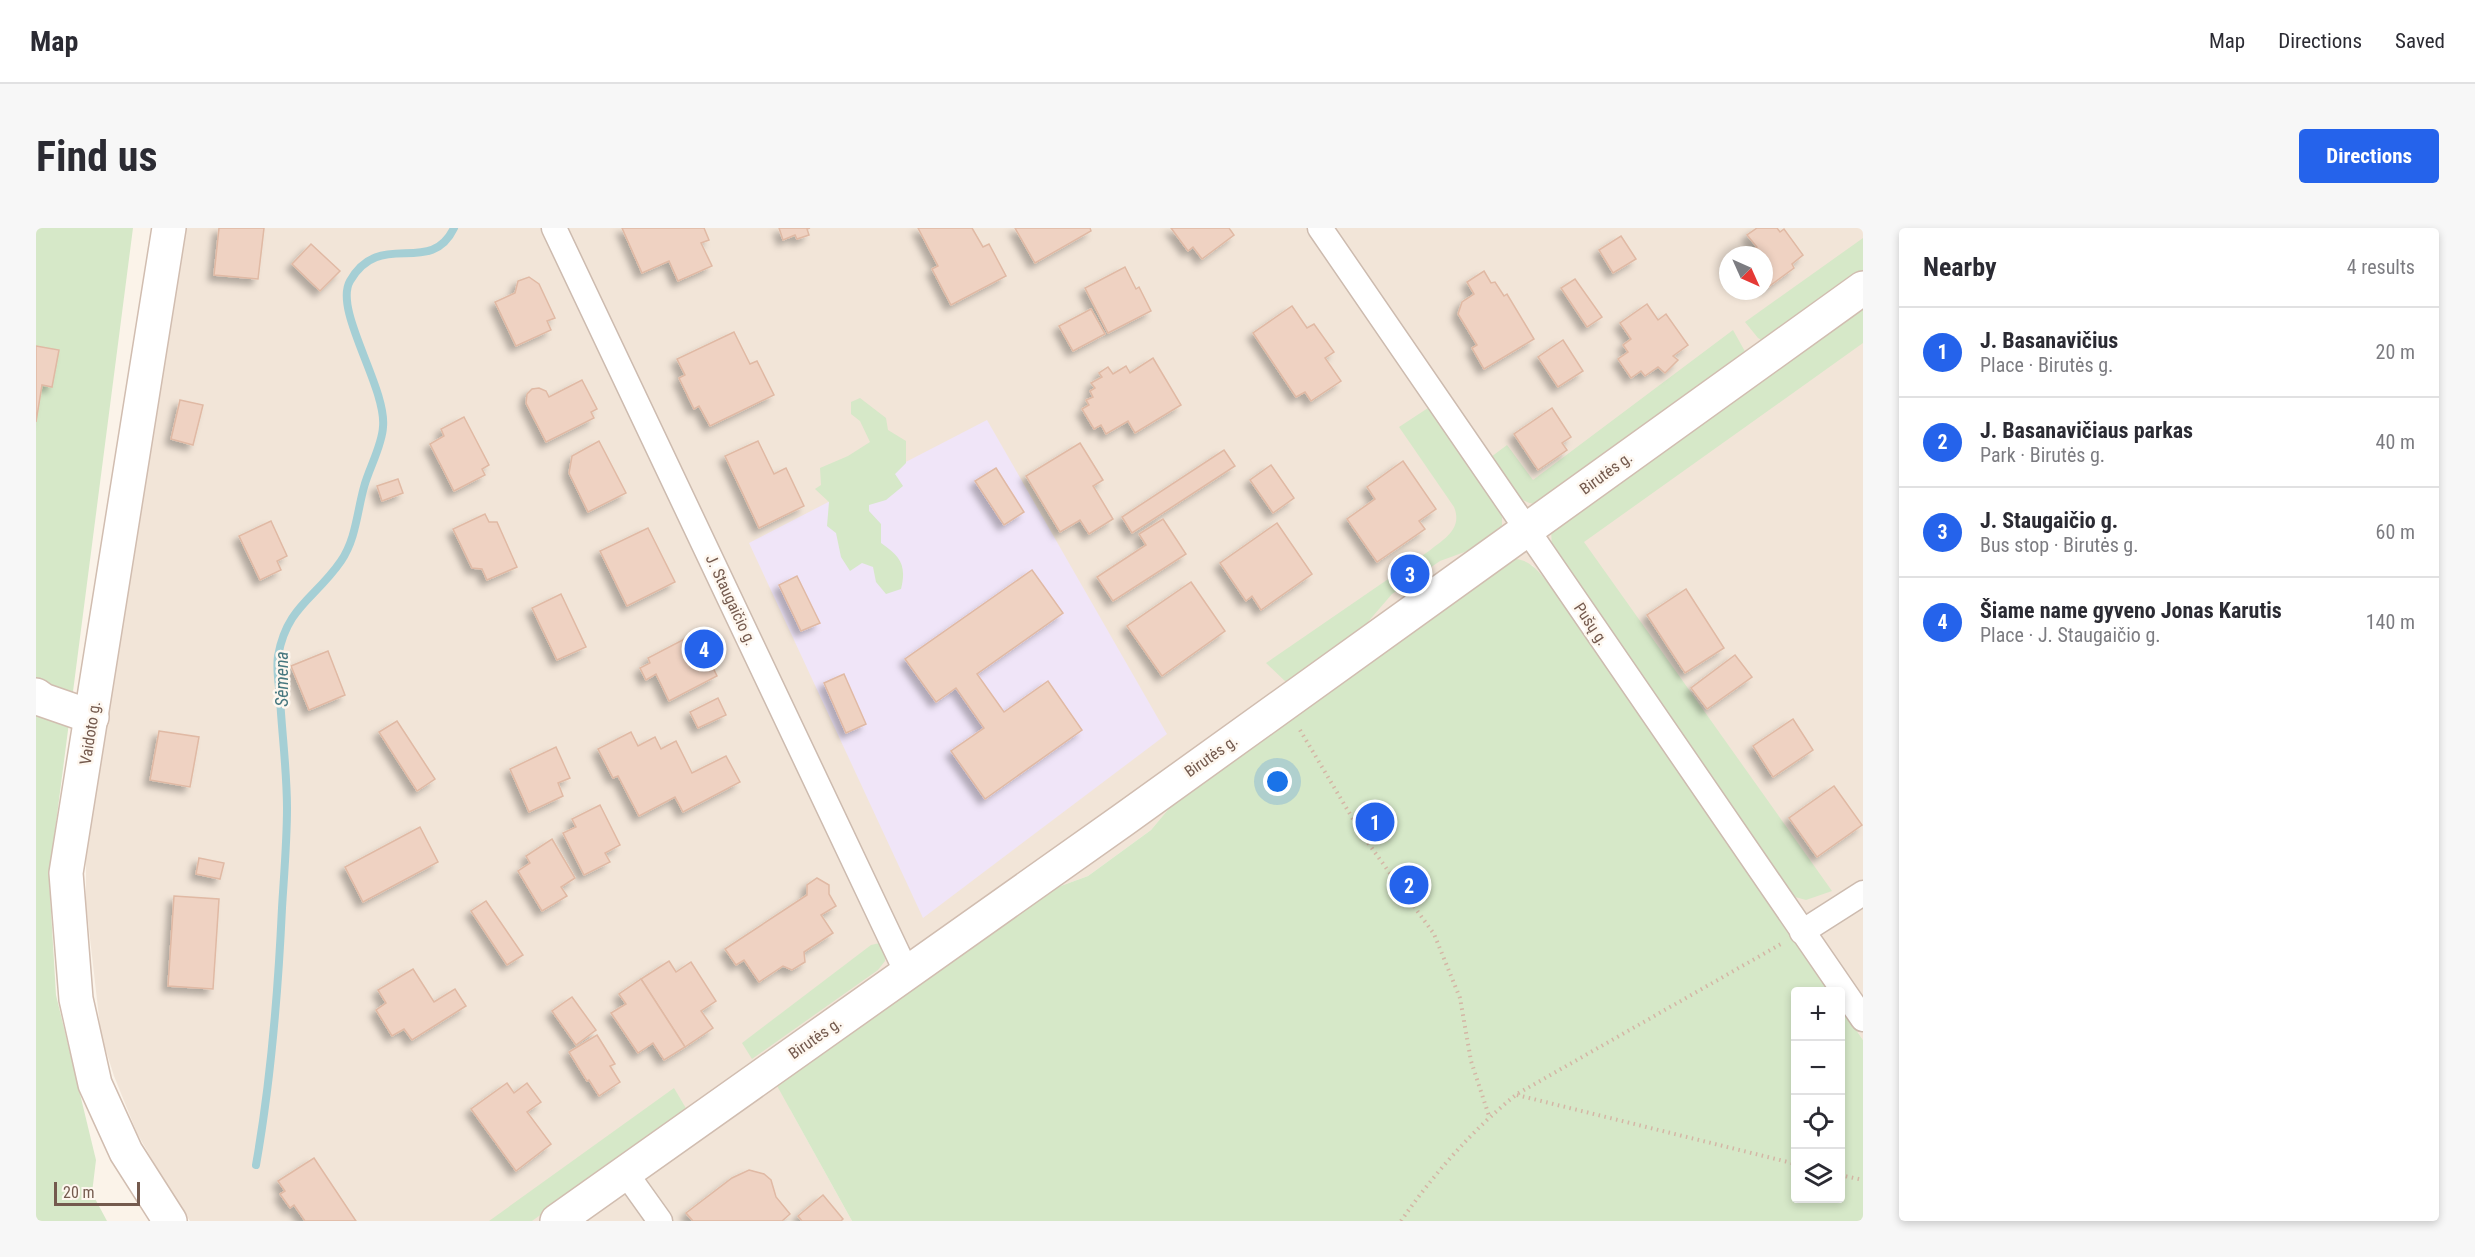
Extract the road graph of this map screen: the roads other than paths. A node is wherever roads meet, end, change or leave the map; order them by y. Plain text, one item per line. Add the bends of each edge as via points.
1 (168, 228) edge
2 (554, 228) edge
3 (1320, 228) edge
4 (1863, 288) edge
5 (1527, 530) junction
6 (36, 695) edge
7 (92, 717) junction
8 (1863, 893) edge
9 (1802, 932) junction
10 (908, 973) junction
11 (1863, 1019) edge
12 (625, 1172) junction
13 (170, 1221) edge
14 (556, 1221) edge
15 (660, 1221) edge

1 - 7 street, Vaidoto g.
2 - 10 street, J. Staugaičio g.
3 - 5 street, Pušų g.
4 - 5 street, Birutės g.
5 - 9 street, Pušų g.
5 - 10 street, Birutės g.
6 - 7 street
7 - 13 street, Vaidoto g. via 66,873 76,999 95,1084 126,1152
8 - 9 street
9 - 11 street, Pušų g.
10 - 12 street, Birutės g.
12 - 14 street, Birutės g.
12 - 15 street

